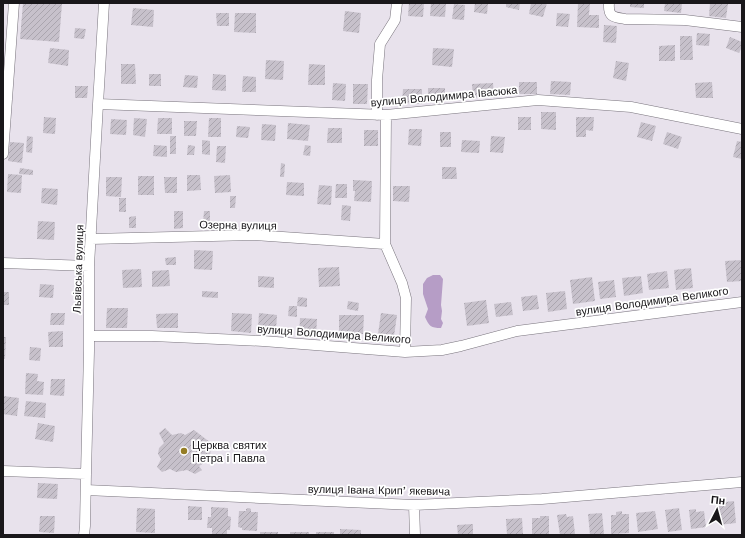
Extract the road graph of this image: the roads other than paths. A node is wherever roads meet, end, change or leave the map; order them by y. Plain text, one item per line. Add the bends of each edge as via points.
1 (14, 3) edge
2 (104, 3) edge
3 (397, 3) edge
4 (609, 3) edge
5 (742, 27) edge
6 (98, 104) junction
7 (382, 115) junction
8 (742, 129) edge
9 (3, 154) edge
10 (91, 239) junction
11 (385, 244) junction
12 (3, 264) edge
13 (89, 266) junction
14 (742, 302) edge
15 (89, 336) junction
16 (405, 352) junction
17 (3, 471) edge
18 (86, 474) junction
19 (742, 482) edge
20 (86, 490) junction
21 (414, 505) junction
22 (84, 535) edge
23 (415, 535) edge

1 - 9 street
2 - 6 street, Львівська вулиця
3 - 7 street via 395,20 380,44 377,80
4 - 5 street via 610,13 616,18 685,20
6 - 7 street, вулиця Володимира Івасюка
6 - 10 street, Львівська вулиця
7 - 8 street, вулиця Володимира Івасюка via 538,100 631,107
7 - 11 street
10 - 11 street, Озерна вулиця via 253,235
10 - 13 street, Львівська вулиця
11 - 16 street via 406,298
12 - 13 street
13 - 15 street, Львівська вулиця
14 - 16 street, вулиця Володимира Великого via 517,331 442,350
15 - 16 street, вулиця Володимира Великого via 256,341
15 - 18 street, Львівська вулиця
17 - 18 street
18 - 20 street, Львівська вулиця
19 - 21 street, вулиця Івана Крипʼякевича via 542,499
20 - 21 street, вулиця Івана Крипʼякевича
20 - 22 street, Львівська вулиця
21 - 23 street

